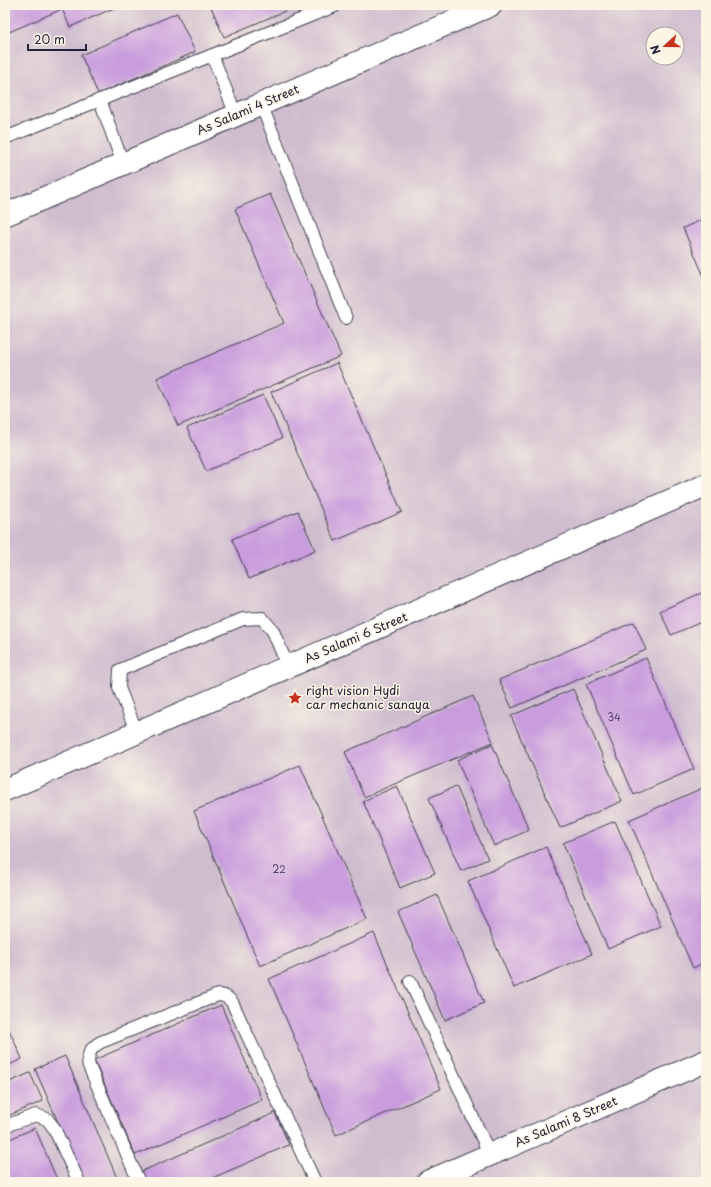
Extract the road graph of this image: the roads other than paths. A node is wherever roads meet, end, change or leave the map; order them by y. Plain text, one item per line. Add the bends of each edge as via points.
1 (491, 5) edge
2 (335, 6) edge
3 (212, 55) junction
4 (100, 100) junction
5 (261, 104) junction
6 (236, 115) junction
7 (5, 138) edge
8 (123, 164) junction
9 (5, 215) edge
10 (346, 318) dead end
11 (706, 486) edge
12 (288, 667) junction
13 (137, 733) junction
14 (5, 790) edge
15 (410, 981) dead end
16 (706, 1061) edge
17 (5, 1126) edge
18 (490, 1155) junction
19 (79, 1182) edge
20 (139, 1182) edge
21 (315, 1182) edge
22 (427, 1182) edge

1 - 5 street, As Salami 4 Street
2 - 3 lane
3 - 4 lane
3 - 6 lane
4 - 7 lane
4 - 8 lane
5 - 6 street, As Salami 4 Street
5 - 10 lane
6 - 8 street, As Salami 4 Street
8 - 9 street, As Salami 4 Street
11 - 12 street, As Salami 6 Street
12 - 13 street, As Salami 6 Street
12 - 13 lane via 273,631 262,618 243,619 120,670 119,688
13 - 14 street, As Salami 6 Street
15 - 18 lane
16 - 18 street, As Salami 8 Street
17 - 19 lane via 36,1115 47,1118
18 - 22 street, As Salami 8 Street
20 - 21 lane via 89,1066 90,1051 101,1042 223,995 232,1002

